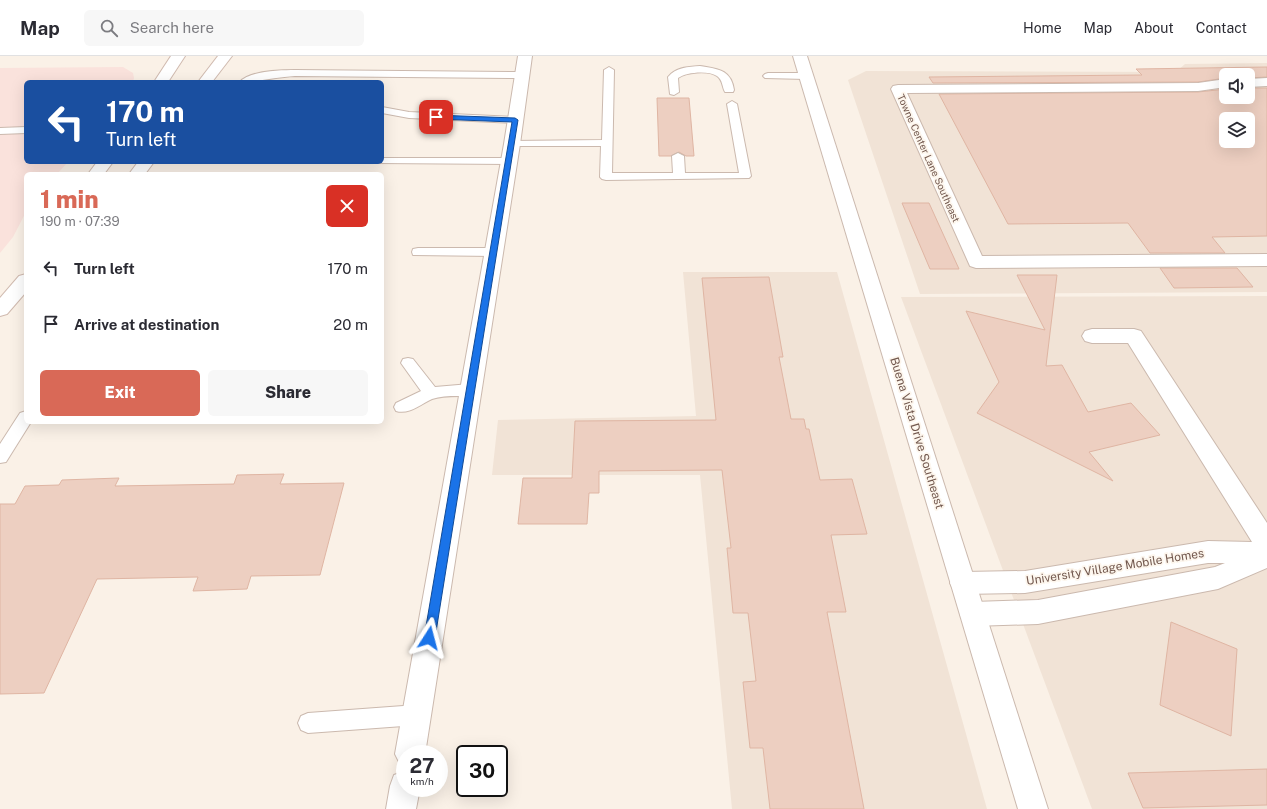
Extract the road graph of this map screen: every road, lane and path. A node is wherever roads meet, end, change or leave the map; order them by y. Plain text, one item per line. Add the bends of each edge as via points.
1 (178, 56) edge
2 (225, 56) edge
3 (523, 66) edge
4 (803, 66) edge
5 (609, 70) dead end
6 (768, 76) dead end
7 (162, 80) edge
8 (207, 80) edge
9 (248, 80) edge
10 (1255, 82) edge
11 (1267, 82) edge
12 (1219, 84) edge
13 (729, 90) dead end
14 (674, 92) dead end
15 (732, 104) dead end
16 (384, 110) edge
17 (515, 120) junction
18 (24, 130) edge
19 (0, 131) edge
20 (606, 143) junction
21 (510, 152) junction
22 (678, 156) dead end
23 (384, 161) edge
24 (679, 176) junction
25 (418, 252) dead end
26 (493, 252) junction
27 (1267, 260) edge
28 (24, 282) edge
29 (0, 310) edge
30 (1092, 336) dead end
31 (408, 364) dead end
32 (470, 390) junction
33 (431, 393) junction
34 (402, 407) dead end
35 (24, 419) edge
36 (0, 457) edge
37 (1267, 544) edge
38 (1267, 554) edge
39 (963, 583) junction
40 (973, 614) junction
41 (417, 715) junction
42 (308, 723) dead end
43 (412, 745) edge
44 (403, 797) edge
45 (401, 809) edge
46 (1033, 809) edge

1 - 7 street
2 - 8 street
3 - 9 lane via 274,74
3 - 17 street
4 - 6 lane
4 - 39 street, Buena Vista Drive Southeast
5 - 20 lane
10 - 11 street
12 - 27 street, Towne Center Lane Southeast via 1198,87 898,89 976,262
13 - 14 lane via 728,82 720,73 700,69 681,71 673,77
15 - 24 lane via 745,176
16 - 17 lane via 409,116
17 - 21 street
18 - 19 lane
20 - 21 lane
20 - 24 lane via 606,176
21 - 23 lane
21 - 26 street
22 - 24 lane
25 - 26 lane
26 - 32 street
28 - 29 street
30 - 37 street via 1134,336
31 - 33 lane
32 - 33 lane
32 - 41 street
33 - 34 lane
35 - 36 lane
38 - 39 street, University Village Mobile Homes via 1208,552 1025,582
38 - 40 street, University Village Mobile Homes via 1218,578 1038,612
39 - 40 street, Buena Vista Drive Southeast
40 - 46 street, Buena Vista Drive Southeast
41 - 42 lane
41 - 43 street
44 - 45 street

